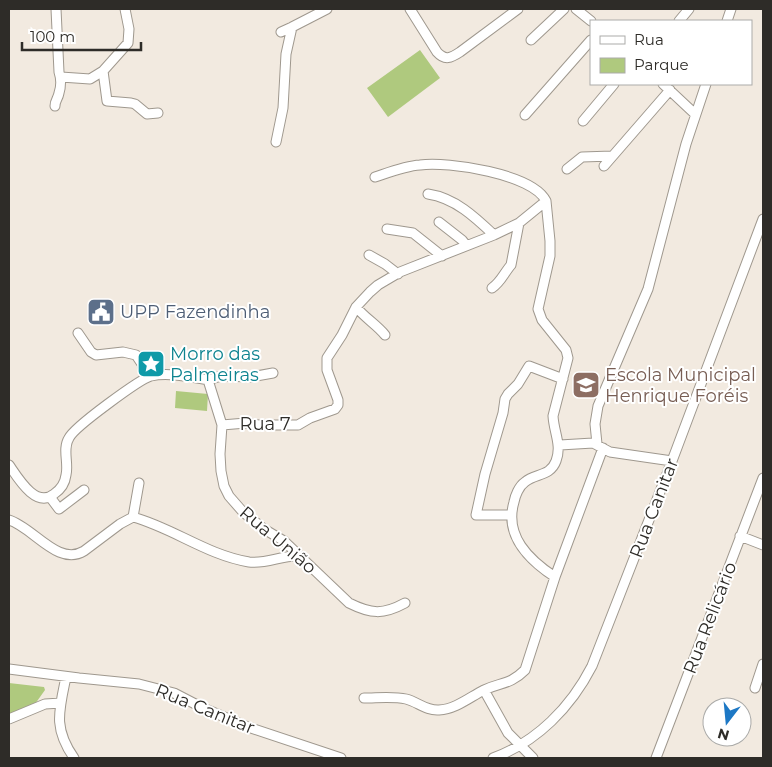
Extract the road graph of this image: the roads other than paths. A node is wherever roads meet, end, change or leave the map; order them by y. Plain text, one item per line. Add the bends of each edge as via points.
1 (56, 9) edge
2 (125, 9) edge
3 (326, 9) edge
4 (410, 9) edge
5 (518, 9) edge
6 (564, 9) edge
7 (576, 9) edge
8 (689, 9) edge
9 (590, 20) edge
10 (680, 20) edge
11 (292, 27) junction
12 (281, 32) dead end
13 (531, 40) dead end
14 (590, 41) edge
15 (103, 71) junction
16 (61, 77) junction
17 (613, 85) edge
18 (706, 85) edge
19 (666, 87) edge
20 (55, 106) dead end
21 (158, 113) dead end
22 (525, 114) dead end
23 (695, 114) junction
24 (583, 122) dead end
25 (276, 142) dead end
26 (612, 156) junction
27 (604, 166) dead end
28 (566, 169) dead end
29 (375, 177) dead end
30 (428, 194) dead end
31 (546, 201) junction
32 (763, 219) edge
33 (439, 222) dead end
34 (519, 223) junction
35 (387, 229) dead end
36 (494, 235) junction
37 (466, 245) junction
38 (369, 255) dead end
39 (442, 256) junction
40 (398, 274) junction
41 (492, 288) dead end
42 (356, 307) junction
43 (78, 333) dead end
44 (385, 335) dead end
45 (272, 373) dead end
46 (145, 378) junction
47 (562, 379) junction
48 (208, 380) junction
49 (222, 425) junction
50 (560, 445) junction
51 (600, 446) junction
52 (672, 462) junction
53 (9, 465) edge
54 (763, 478) edge
55 (139, 483) dead end
56 (84, 490) dead end
57 (50, 497) junction
58 (510, 516) junction
59 (133, 517) junction
60 (9, 520) edge
61 (740, 536) junction
62 (763, 545) edge
63 (300, 556) junction
64 (555, 577) junction
65 (405, 603) dead end
66 (763, 664) edge
67 (9, 669) edge
68 (66, 677) junction
69 (755, 688) dead end
70 (484, 690) junction
71 (364, 698) dead end
72 (61, 702) junction
73 (9, 719) edge
74 (520, 746) junction
75 (74, 758) edge
76 (341, 758) edge
77 (495, 758) edge
78 (533, 758) edge
79 (656, 758) edge

1 - 16 street
2 - 15 street via 128,43
3 - 11 street
4 - 5 street via 436,52 448,58
6 - 13 street
7 - 9 street
8 - 10 street
11 - 12 street
11 - 25 street
14 - 22 street
15 - 16 street via 90,79
15 - 21 street via 107,101 135,104 147,114
16 - 20 street
17 - 24 street
18 - 23 street
19 - 23 street
19 - 26 street
23 - 51 street via 648,289 598,406 595,424
26 - 27 street
26 - 28 street via 582,157
29 - 31 street via 422,164 459,167 516,179 534,188
30 - 36 street via 456,204
31 - 34 street
31 - 47 street via 550,256 538,309 542,320 566,350 568,358
32 - 52 street, Rua Canitar
33 - 37 street
34 - 36 street
34 - 41 street via 511,265
35 - 39 street via 412,233
36 - 37 street
37 - 39 street
38 - 40 street
39 - 40 street
40 - 42 street via 378,284
42 - 44 street
42 - 49 street, Rua 7 via 327,358 338,400 334,410 313,416 298,425
43 - 46 street via 96,355 123,352 136,355
45 - 48 street via 220,376
46 - 48 street via 160,375
46 - 57 street via 89,418 68,438 66,476 59,490
47 - 50 street via 553,416
47 - 58 street via 529,366 505,399 476,515
48 - 49 street, Rua União
49 - 63 street, Rua União via 221,471 229,496 255,522
50 - 51 street via 593,443
50 - 58 street via 551,469 524,482 519,489
51 - 52 street via 610,452
51 - 64 street
52 - 74 street, Rua Canitar via 583,683 551,722
53 - 57 street via 36,496 42,499
54 - 61 street, Rua Relicário
55 - 59 street
56 - 57 street via 59,509
58 - 64 street via 514,531 528,556
59 - 60 street via 74,555 63,554
59 - 63 street via 212,552 240,560 261,562
61 - 62 street
61 - 79 street, Rua Relicário
63 - 65 street, Rua União via 343,598 356,606 377,613
64 - 70 street via 525,670 512,681
66 - 69 street
67 - 68 street, Rua Canitar
68 - 72 street
68 - 76 street, Rua Canitar via 139,684 174,693 248,726
70 - 71 street via 465,702 439,710 407,700
70 - 74 street via 508,732
72 - 73 street via 45,704
72 - 75 street via 59,724
74 - 77 street, Rua Canitar
74 - 78 street

